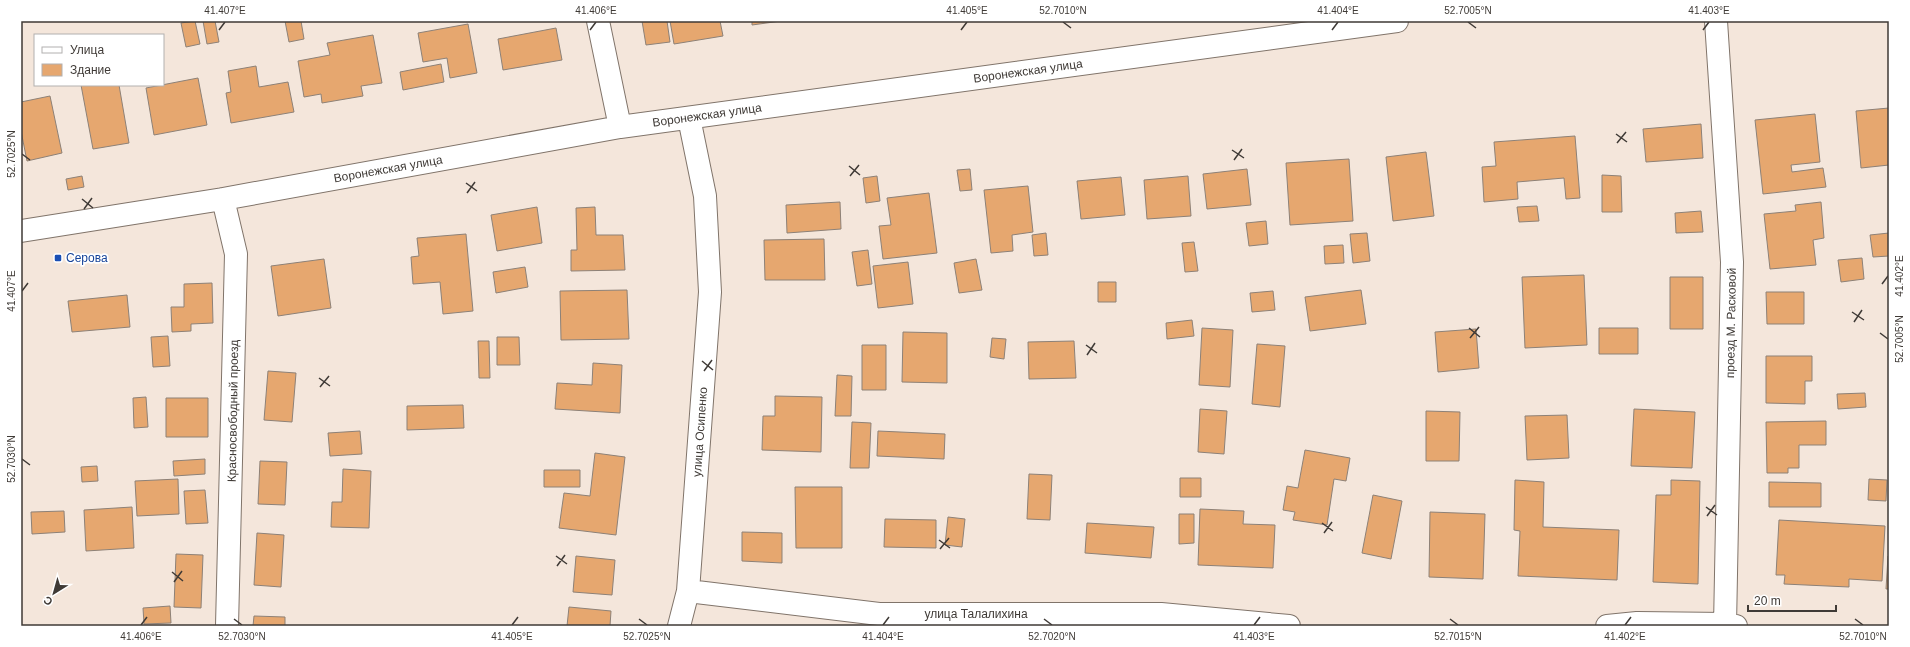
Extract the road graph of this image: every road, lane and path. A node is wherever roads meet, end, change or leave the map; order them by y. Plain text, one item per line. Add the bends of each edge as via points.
1 (598, 21) edge
2 (1397, 21) edge
3 (1716, 21) edge
4 (689, 118) junction
5 (620, 127) junction
6 (223, 198) junction
7 (21, 231) edge
8 (688, 591) junction
9 (881, 620) edge
10 (1729, 625) edge
11 (227, 626) edge
12 (679, 626) edge
13 (1289, 626) edge
14 (1607, 626) edge

1 - 5 street
2 - 4 street, Воронежская улица
3 - 10 street, проезд М. Расковой via 1732,262
4 - 5 street, Воронежская улица
4 - 8 street, улица Осипенко via 705,196 710,292
5 - 6 street, Воронежская улица
6 - 7 street, Воронежская улица
6 - 11 street, Красносвободный проезд via 236,254
8 - 9 street, улица Талалихина
8 - 12 street, улица Осипенко
9 - 13 street, улица Талалихина via 1161,614
10 - 14 street via 1637,623

